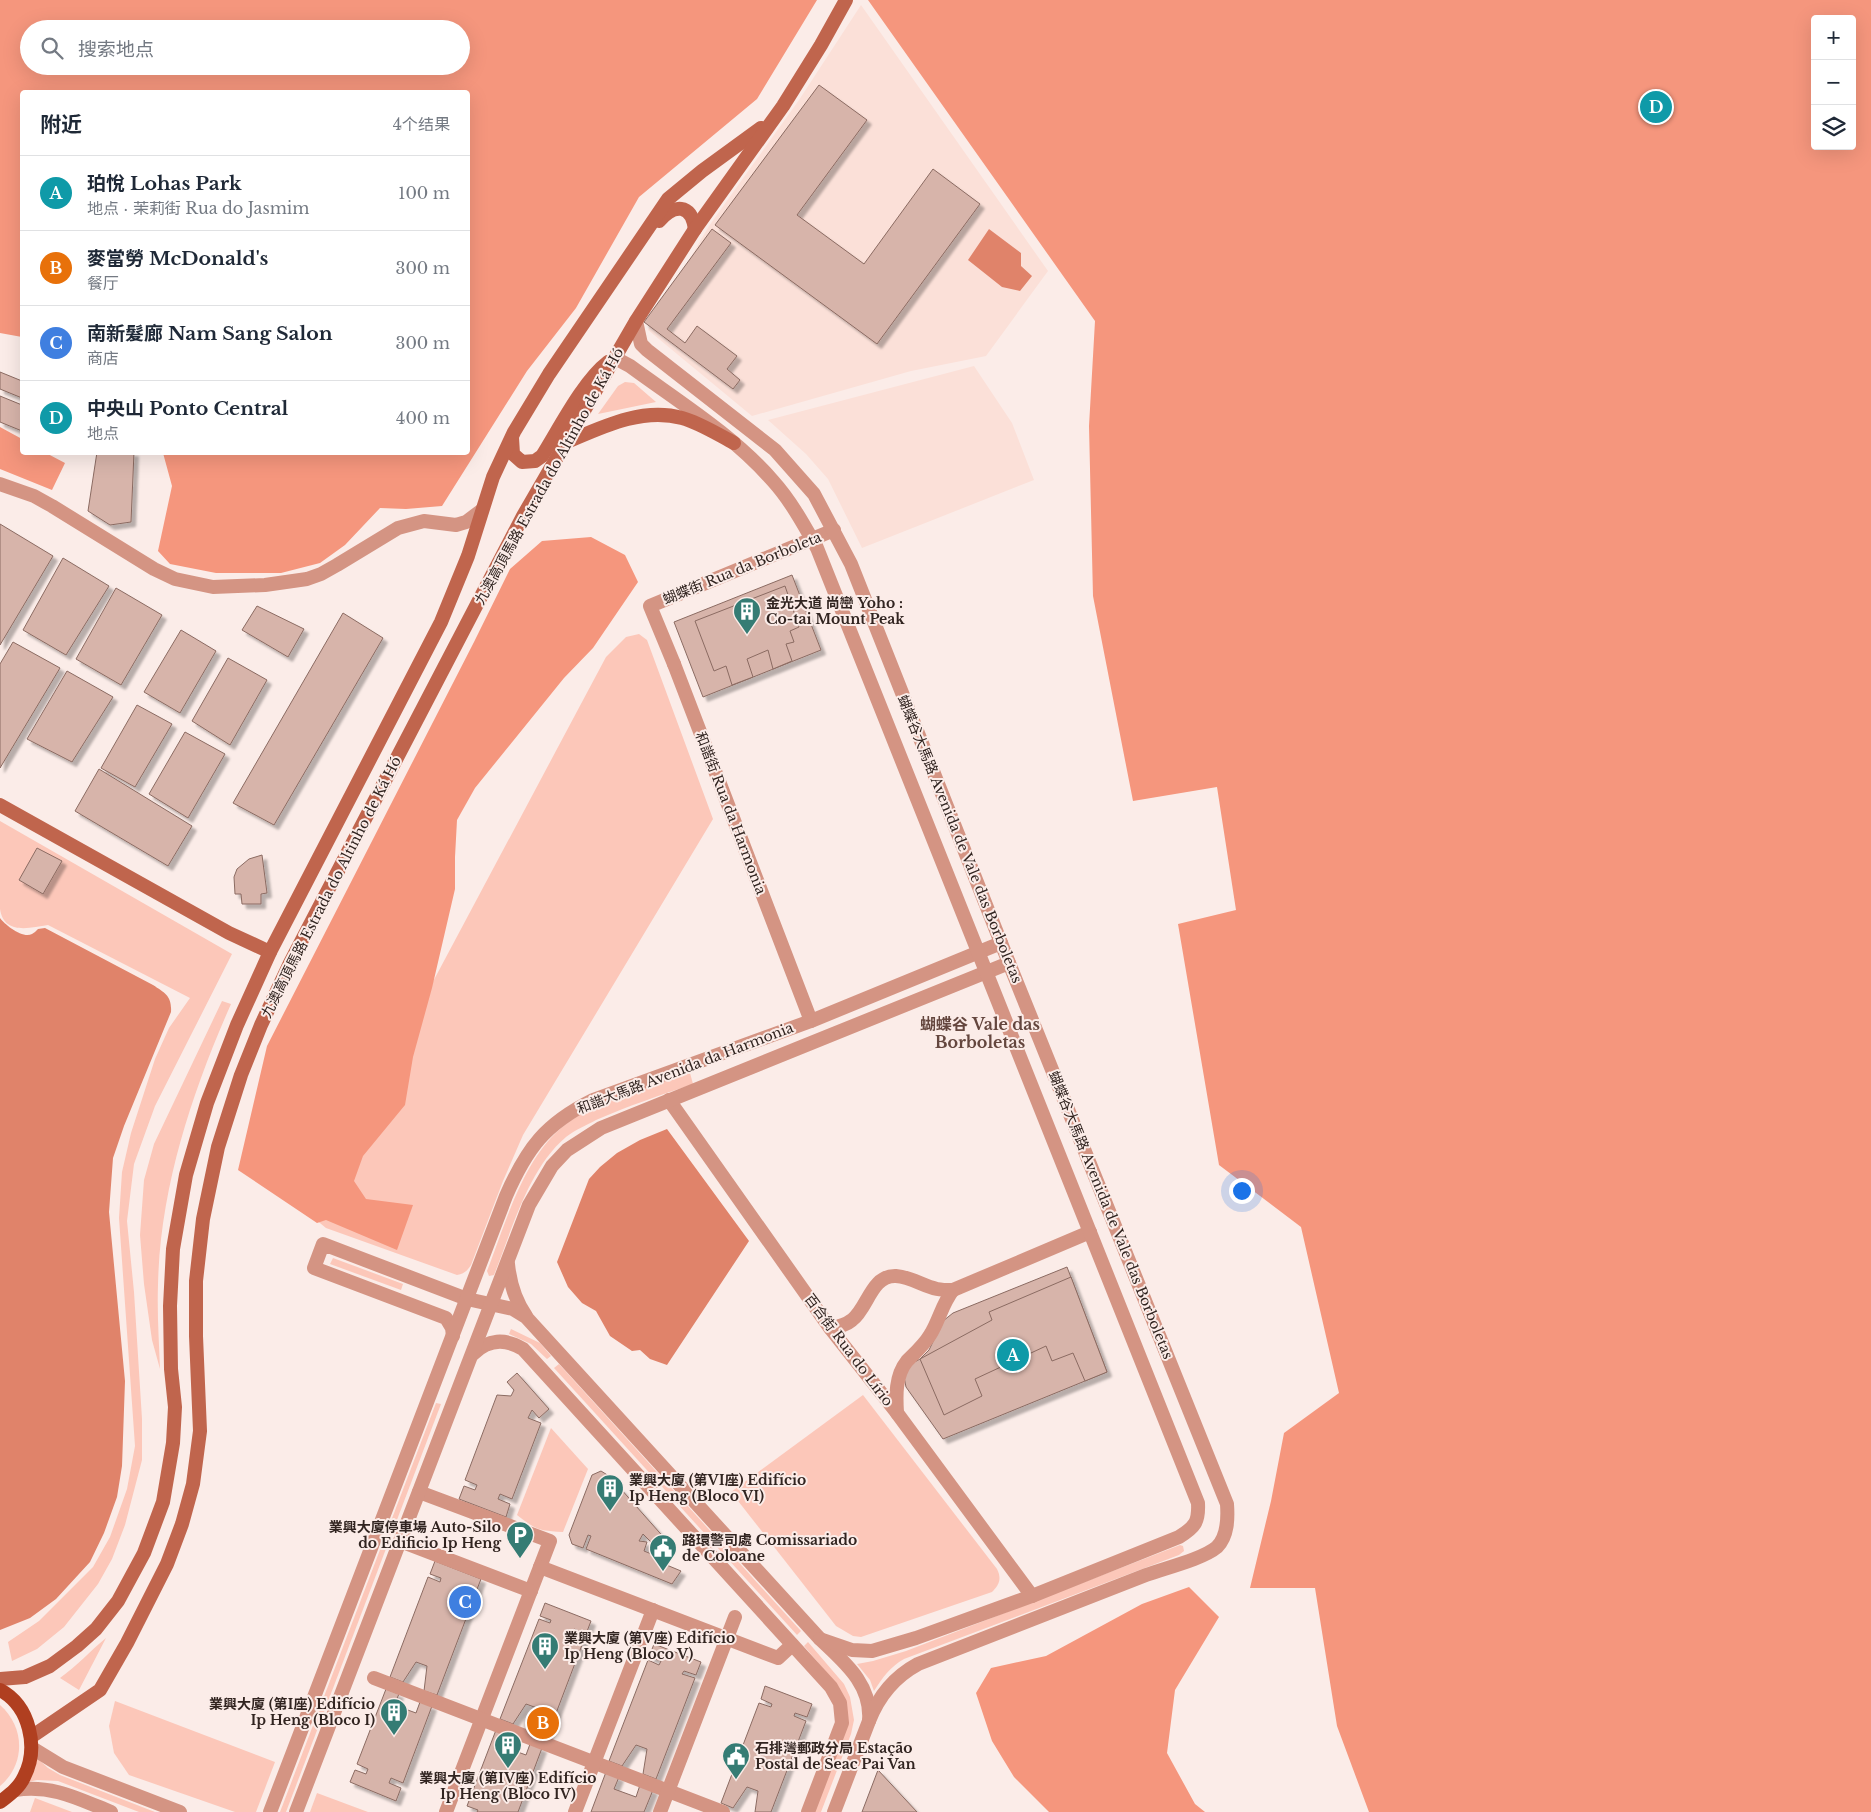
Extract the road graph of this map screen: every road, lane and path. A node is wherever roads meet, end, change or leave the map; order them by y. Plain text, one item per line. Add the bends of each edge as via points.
1 (846, 0) edge
2 (783, 106) junction
3 (694, 229) junction
4 (635, 248) junction
5 (636, 321) junction
6 (615, 358) junction
7 (512, 436) junction
8 (567, 442) junction
9 (734, 443) junction
10 (0, 484) edge
11 (482, 510) junction
12 (834, 530) junction
13 (812, 540) junction
14 (650, 606) joint
15 (0, 805) edge
16 (1001, 943) junction
17 (270, 952) junction
18 (978, 952) junction
19 (1009, 963) junction
20 (986, 972) junction
21 (810, 1021) junction
22 (669, 1100) junction
23 (1090, 1232) junction
24 (508, 1260) junction
25 (952, 1290) junction
26 (467, 1299) junction
27 (491, 1305) junction
28 (526, 1317) junction
29 (830, 1328) junction
30 (453, 1336) junction
31 (468, 1364) junction
32 (897, 1413) junction
33 (419, 1492) junction
34 (400, 1541) junction
35 (540, 1567) junction
36 (531, 1592) junction
37 (1032, 1596) junction
38 (653, 1610) junction
39 (735, 1617) dead end
40 (727, 1638) junction
41 (820, 1639) junction
42 (792, 1644) junction
43 (374, 1678) dead end
44 (0, 1679) edge
45 (0, 1690) edge
46 (482, 1719) junction
47 (869, 1721) junction
48 (32, 1743) junction
49 (594, 1762) junction
50 (15, 1790) junction
51 (668, 1791) junction
52 (0, 1802) edge
53 (111, 1812) edge
54 (180, 1812) edge
55 (270, 1812) edge
56 (296, 1812) edge
57 (446, 1812) edge
58 (575, 1812) edge
59 (660, 1812) edge
60 (723, 1812) edge
61 (808, 1812) edge
62 (834, 1812) edge

1 - 2 main road, 九澳高頂馬路 Estrada do Altinho de Ká Hó
2 - 3 main road, 九澳高頂馬路 Estrada do Altinho de Ká Hó
2 - 4 main road, 九澳高頂馬路 Estrada do Altinho de Ká Hó via 759,130 668,199
3 - 4 main road via 690,213 674,210 664,215
3 - 5 main road, 九澳高頂馬路 Estrada do Altinho de Ká Hó
4 - 7 main road, 九澳高頂馬路 Estrada do Altinho de Ká Hó via 549,374
5 - 6 main road, 九澳高頂馬路 Estrada do Altinho de Ká Hó
5 - 12 street, 蝴蝶谷大馬路 Avenida de Vale das Borboletas via 640,344 775,450 814,494
6 - 7 main road via 592,377 542,456 535,461 522,462 513,454
6 - 8 main road, 九澳高頂馬路 Estrada do Altinho de Ká Hó
6 - 9 street, 蝴蝶谷大馬路 Avenida de Vale das Borboletas
7 - 11 main road, 九澳高頂馬路 Estrada do Altinho de Ká Hó via 494,473
8 - 9 main road via 635,417 666,416 699,424
8 - 48 main road, 九澳高頂馬路 Estrada do Altinho de Ká Hó via 523,516 290,963 261,1025 218,1147 203,1219 196,1281 200,1432 193,1484 182,1524 167,1564 100,1690
9 - 13 street, 蝴蝶谷大馬路 Avenida de Vale das Borboletas via 773,480
10 - 11 street via 34,496 154,569 175,579 213,586 265,585 307,579 398,528 424,521 456,525
11 - 17 main road, 九澳高頂馬路 Estrada do Altinho de Ká Hó via 468,556 441,622
12 - 13 street, 蝴蝶街 Rua da Borboleta
12 - 16 street, 蝴蝶谷大馬路 Avenida de Vale das Borboletas via 851,564
13 - 14 street, 蝴蝶街 Rua da Borboleta
13 - 18 street, 蝴蝶谷大馬路 Avenida de Vale das Borboletas via 828,572
14 - 21 street, 和諧街 Rua da Harmonia
15 - 17 main road via 229,933
16 - 18 street, 和諧大馬路 Avenida da Harmonia
16 - 19 street, 蝴蝶谷大馬路 Avenida de Vale das Borboletas
17 - 44 main road, 九澳高頂馬路 Estrada do Altinho de Ká Hó via 219,1068 180,1202 170,1306 175,1407 173,1443 163,1502 144,1553 118,1601 96,1629 50,1666 25,1677
18 - 20 street, 蝴蝶谷大馬路 Avenida de Vale das Borboletas
18 - 21 street, 和諧大馬路 Avenida da Harmonia
19 - 20 street, 和諧大馬路 Avenida da Harmonia
19 - 47 street, 蝴蝶谷大馬路 Avenida de Vale das Borboletas via 1227,1504 1228,1518 1224,1537 1206,1554 904,1672 884,1691
20 - 22 street, 和諧大馬路 Avenida da Harmonia
20 - 23 street, 蝴蝶谷大馬路 Avenida de Vale das Borboletas
21 - 26 street, 和諧大馬路 Avenida da Harmonia via 592,1100 571,1111 525,1156 506,1196
22 - 24 street, 和諧大馬路 Avenida da Harmonia via 601,1128 566,1150 533,1198
22 - 29 street, 百合街 Rua do Lírio
23 - 25 street
23 - 37 street, 蝴蝶谷大馬路 Avenida de Vale das Borboletas via 1198,1502 1198,1518 1192,1529 1179,1537
24 - 27 street, 和諧大馬路 Avenida da Harmonia
24 - 28 street via 512,1288
25 - 29 street via 895,1276 887,1278 872,1290 852,1321
25 - 32 street via 930,1335 906,1362 900,1374 896,1393
26 - 27 street
26 - 30 street, 和諧大馬路 Avenida da Harmonia
26 - 30 street via 324,1244 314,1268 446,1318
27 - 28 street via 513,1309
27 - 31 street, 和諧大馬路 Avenida da Harmonia
28 - 41 street
29 - 32 street, 百合街 Rua do Lírio
30 - 55 street, 和諧大馬路 Avenida da Harmonia
31 - 33 street, 和諧大馬路 Avenida da Harmonia
31 - 42 street via 482,1346 492,1342 503,1341 523,1349
32 - 37 street, 百合街 Rua do Lírio
33 - 34 street, 和諧大馬路 Avenida da Harmonia
33 - 35 street via 550,1542
34 - 36 street
34 - 56 street, 和諧大馬路 Avenida da Harmonia
35 - 36 street
35 - 38 street
36 - 46 street
37 - 41 street, 蝴蝶谷大馬路 Avenida de Vale das Borboletas via 872,1652 852,1650
38 - 40 street
38 - 49 street
39 - 40 street
40 - 42 street via 778,1658
40 - 51 street
41 - 47 street via 861,1683 870,1710
42 - 61 street via 831,1687 840,1703 842,1723
43 - 46 street
45 - 48 main road via 17,1705 27,1720
46 - 49 street
46 - 57 street
47 - 62 street, 蝴蝶谷大馬路 Avenida de Vale das Borboletas
48 - 50 main road via 30,1763
48 - 54 street via 63,1767
49 - 51 street
49 - 58 street
50 - 52 main road
50 - 53 street via 50,1790
51 - 59 street
51 - 60 street

